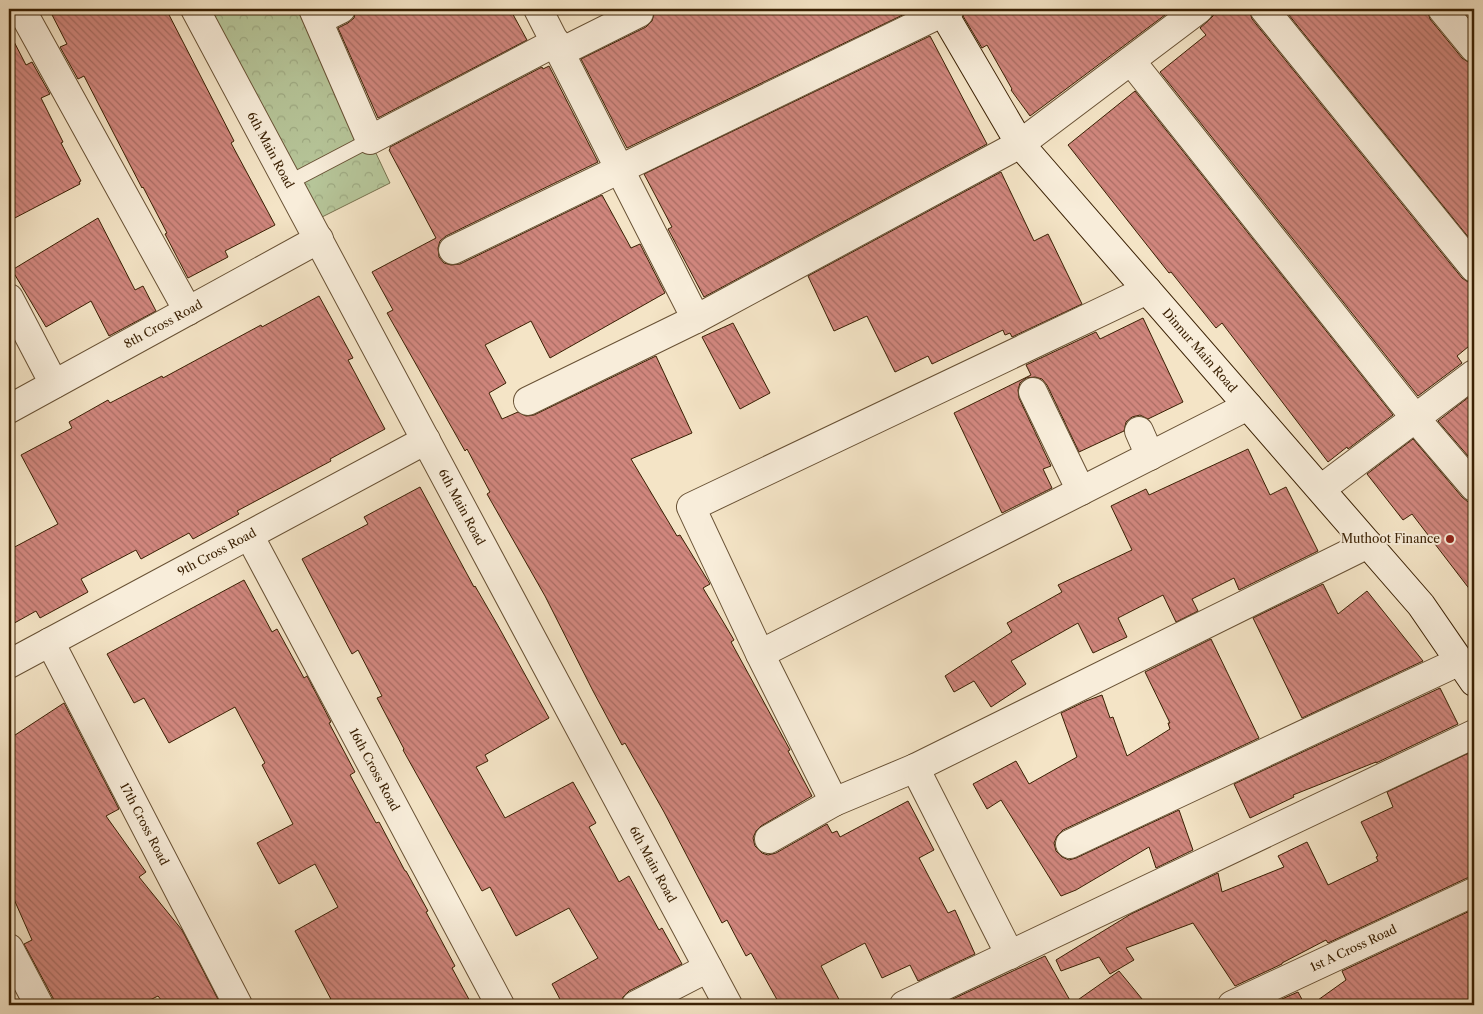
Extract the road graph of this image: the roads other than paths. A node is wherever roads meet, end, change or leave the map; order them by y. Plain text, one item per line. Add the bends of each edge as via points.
1 (21, 9) edge
2 (195, 9) edge
3 (538, 9) edge
4 (1199, 9) edge
5 (1264, 9) edge
6 (1442, 9) edge
7 (945, 10) edge
8 (324, 13) edge
9 (639, 13) dead end
10 (559, 47) junction
11 (1474, 48) edge
12 (1131, 61) junction
13 (370, 140) junction
14 (1020, 144) junction
15 (620, 169) junction
16 (288, 182) junction
17 (319, 239) junction
18 (453, 250) dead end
19 (1474, 268) edge
20 (1147, 290) junction
21 (9, 298) edge
22 (188, 311) junction
23 (696, 319) junction
24 (1474, 374) edge
25 (54, 384) junction
26 (1033, 392) dead end
27 (528, 401) dead end
28 (1248, 406) junction
29 (9, 409) edge
30 (1416, 419) junction
31 (1138, 431) dead end
32 (426, 440) junction
33 (1150, 456) junction
34 (1474, 487) edge
35 (1321, 490) junction
36 (1081, 491) junction
37 (249, 535) junction
38 (1368, 544) junction
39 (50, 642) junction
40 (760, 654) junction
41 (9, 664) edge
42 (1467, 672) edge
43 (1474, 734) edge
44 (915, 768) junction
45 (834, 802) junction
46 (769, 839) dead end
47 (1070, 844) dead end
48 (1474, 892) edge
49 (9, 948) edge
50 (1010, 955) junction
51 (708, 968) junction
52 (39, 1005) edge
53 (238, 1005) edge
54 (500, 1005) edge
55 (636, 1005) edge
56 (728, 1005) edge
57 (904, 1005) edge
58 (1232, 1005) edge

1 - 22 street
2 - 16 street, 6th Main Road
3 - 10 street
4 - 12 street
5 - 19 street
6 - 11 street
7 - 14 street, Dinnur Main Road
7 - 15 street
8 - 13 street
9 - 10 street
10 - 13 street
10 - 15 street
12 - 14 street
12 - 30 street
13 - 16 lane
14 - 20 street, Dinnur Main Road
14 - 23 street
15 - 18 street
15 - 23 street
16 - 17 street, 6th Main Road
17 - 22 street, 8th Cross Road
17 - 32 street, 6th Main Road
20 - 28 street, Dinnur Main Road
20 - 40 street via 691,506
21 - 25 street
22 - 25 street, 8th Cross Road
23 - 27 street
24 - 30 street
25 - 29 street, 8th Cross Road
26 - 36 street
28 - 33 street
28 - 35 street, Dinnur Main Road
30 - 34 street
30 - 35 street
31 - 33 street
32 - 37 street, 9th Cross Road
32 - 51 street, 6th Main Road
33 - 36 street
35 - 38 street, Dinnur Main Road
36 - 40 street
37 - 39 street, 9th Cross Road
37 - 54 street, 16th Cross Road
38 - 42 street, Dinnur Main Road via 1421,605
38 - 44 street
39 - 41 street, 9th Cross Road
39 - 53 street, 17th Cross Road
40 - 45 street
42 - 47 street
43 - 50 street
44 - 45 street
44 - 50 street
45 - 46 street
48 - 58 street, 1st A Cross Road
49 - 52 street
50 - 57 street
51 - 55 street
51 - 56 street, 6th Main Road

